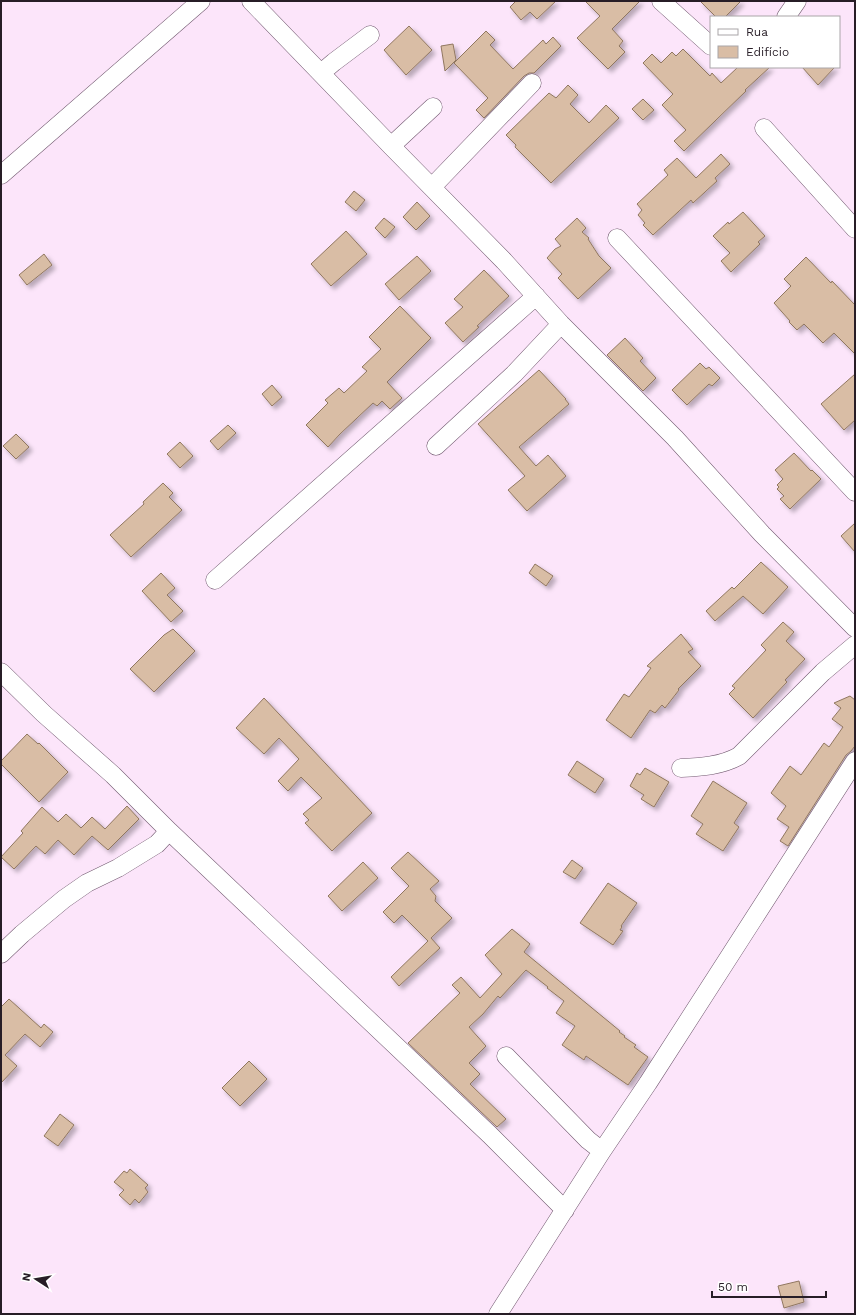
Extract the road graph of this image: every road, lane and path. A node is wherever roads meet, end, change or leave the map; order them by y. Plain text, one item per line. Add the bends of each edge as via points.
1 (201, 1) edge
2 (251, 1) edge
3 (661, 1) edge
4 (797, 1) edge
5 (787, 16) edge
6 (370, 35) dead end
7 (710, 45) edge
8 (321, 73) junction
9 (532, 83) dead end
10 (433, 107) dead end
11 (764, 128) dead end
12 (391, 146) junction
13 (1, 175) edge
14 (432, 187) junction
15 (855, 229) edge
16 (617, 238) dead end
17 (536, 296) junction
18 (561, 324) junction
19 (436, 446) dead end
20 (855, 492) edge
21 (215, 580) dead end
22 (855, 628) edge
23 (855, 646) edge
24 (1, 672) edge
25 (855, 760) edge
26 (681, 768) dead end
27 (169, 831) junction
28 (1, 954) edge
29 (506, 1056) dead end
30 (602, 1151) junction
31 (565, 1210) junction
32 (498, 1314) edge

1 - 13 street
2 - 8 street
3 - 7 street
4 - 5 street
6 - 8 street
8 - 12 street
9 - 14 street
10 - 12 street
11 - 15 street
12 - 14 street
14 - 17 street
16 - 20 street
17 - 18 street
17 - 21 street
18 - 19 street via 514,374
18 - 22 street via 675,438 762,534
23 - 26 street via 823,672 739,756 716,765
24 - 27 street via 113,775
25 - 30 street
27 - 28 street via 157,844 87,883 64,899
27 - 31 street via 490,1134
29 - 30 street via 588,1140
30 - 31 street
31 - 32 street

